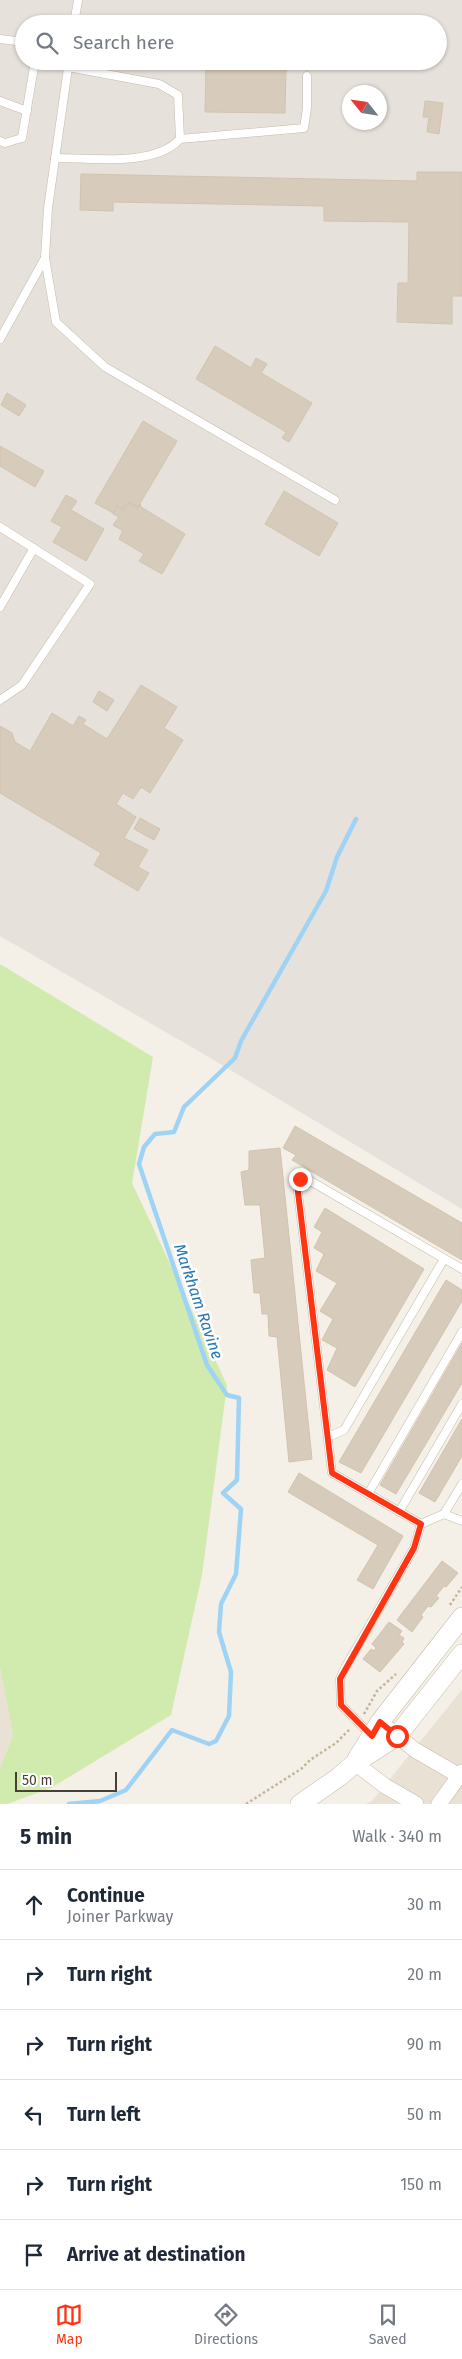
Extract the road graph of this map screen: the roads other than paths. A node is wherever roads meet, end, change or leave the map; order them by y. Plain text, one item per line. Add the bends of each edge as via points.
1 (78, 0) edge
2 (76, 15) edge
3 (0, 38) edge
4 (15, 40) edge
5 (34, 70) edge
6 (68, 70) edge
7 (96, 70) edge
8 (307, 76) dead end
9 (0, 101) edge
10 (27, 111) junction
11 (180, 139) junction
12 (0, 141) edge
13 (56, 158) junction
14 (45, 258) junction
15 (0, 339) edge
16 (335, 500) dead end
17 (0, 526) edge
18 (34, 548) junction
19 (0, 608) edge
20 (0, 700) edge
21 (444, 1259) junction
22 (462, 1269) edge
23 (462, 1332) edge
24 (462, 1404) edge
25 (328, 1437) junction
26 (462, 1484) edge
27 (368, 1494) junction
28 (399, 1512) junction
29 (444, 1514) junction
30 (462, 1521) edge
31 (421, 1524) junction
32 (462, 1617) edge
33 (462, 1654) edge
34 (373, 1722) junction
35 (397, 1736) junction
36 (355, 1762) junction
37 (460, 1774) edge
38 (300, 1804) edge
39 (416, 1804) edge
40 (440, 1804) edge

1 - 2 lane
3 - 4 lane
5 - 10 lane
6 - 13 lane
7 - 11 lane via 159,84 178,94
8 - 11 lane via 304,128
9 - 10 lane
10 - 12 lane via 22,138 5,143
11 - 13 lane via 173,147 155,154 125,159
13 - 14 lane
14 - 15 lane
14 - 16 lane via 56,322 105,367
17 - 18 lane
18 - 19 lane
18 - 20 lane via 90,584 22,686
21 - 22 lane
21 - 25 lane via 344,1430
21 - 25 lane via 307,1179 300,1179 297,1184
23 - 27 lane
24 - 28 lane
25 - 27 lane via 332,1473
26 - 29 lane
27 - 28 lane
28 - 31 lane
29 - 30 lane
29 - 31 lane
31 - 34 lane via 414,1548 340,1679 341,1705 357,1722
32 - 34 street
33 - 35 street
34 - 35 street
34 - 36 street
35 - 36 street
35 - 37 street via 415,1750
36 - 38 street
36 - 39 street via 385,1786
37 - 40 street

